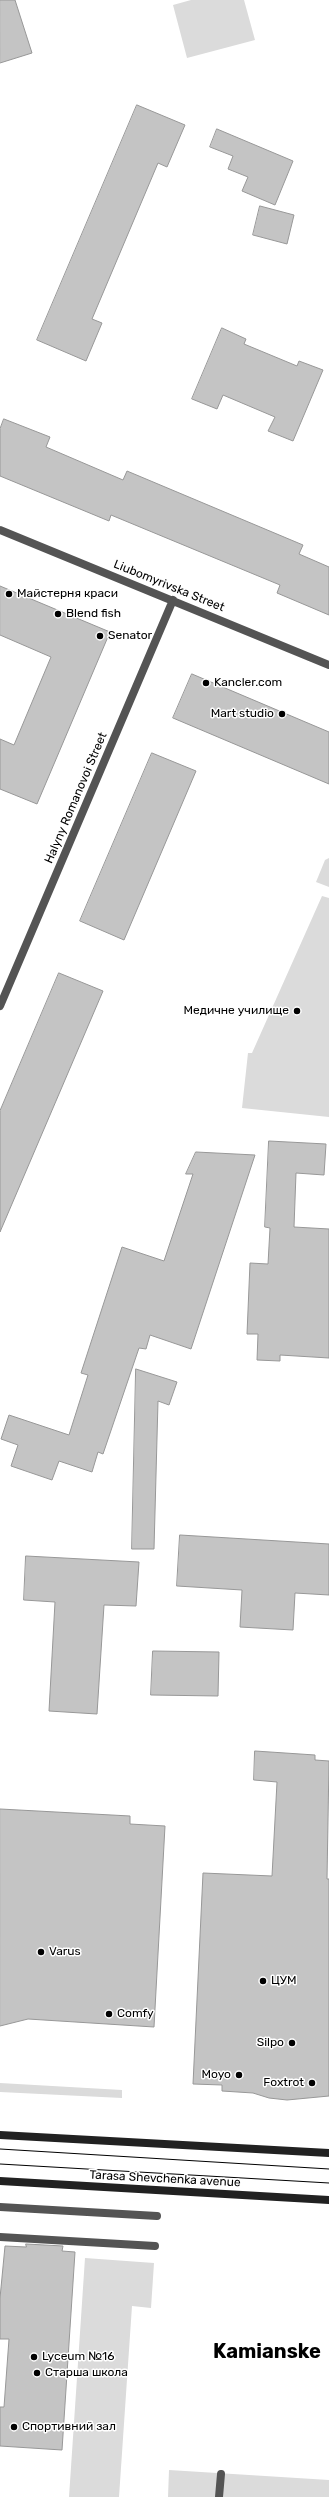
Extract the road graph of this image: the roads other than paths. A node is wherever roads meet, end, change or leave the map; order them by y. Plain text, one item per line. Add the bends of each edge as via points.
1 (0, 530) edge
2 (173, 600) junction
3 (329, 666) edge
4 (0, 1006) edge
5 (0, 2135) edge
6 (329, 2153) edge
7 (0, 2181) edge
8 (329, 2200) edge
9 (0, 2207) edge
10 (157, 2216) dead end
11 (0, 2237) edge
12 (155, 2246) dead end
13 (221, 2474) dead end
14 (219, 2497) edge

1 - 2 street, Liubomyrivska Street
2 - 3 street, Liubomyrivska Street
2 - 4 street, Halyny Romanovoi Street
5 - 6 main road
7 - 8 main road, Tarasa Shevchenka avenue
9 - 10 street
11 - 12 street
13 - 14 street

